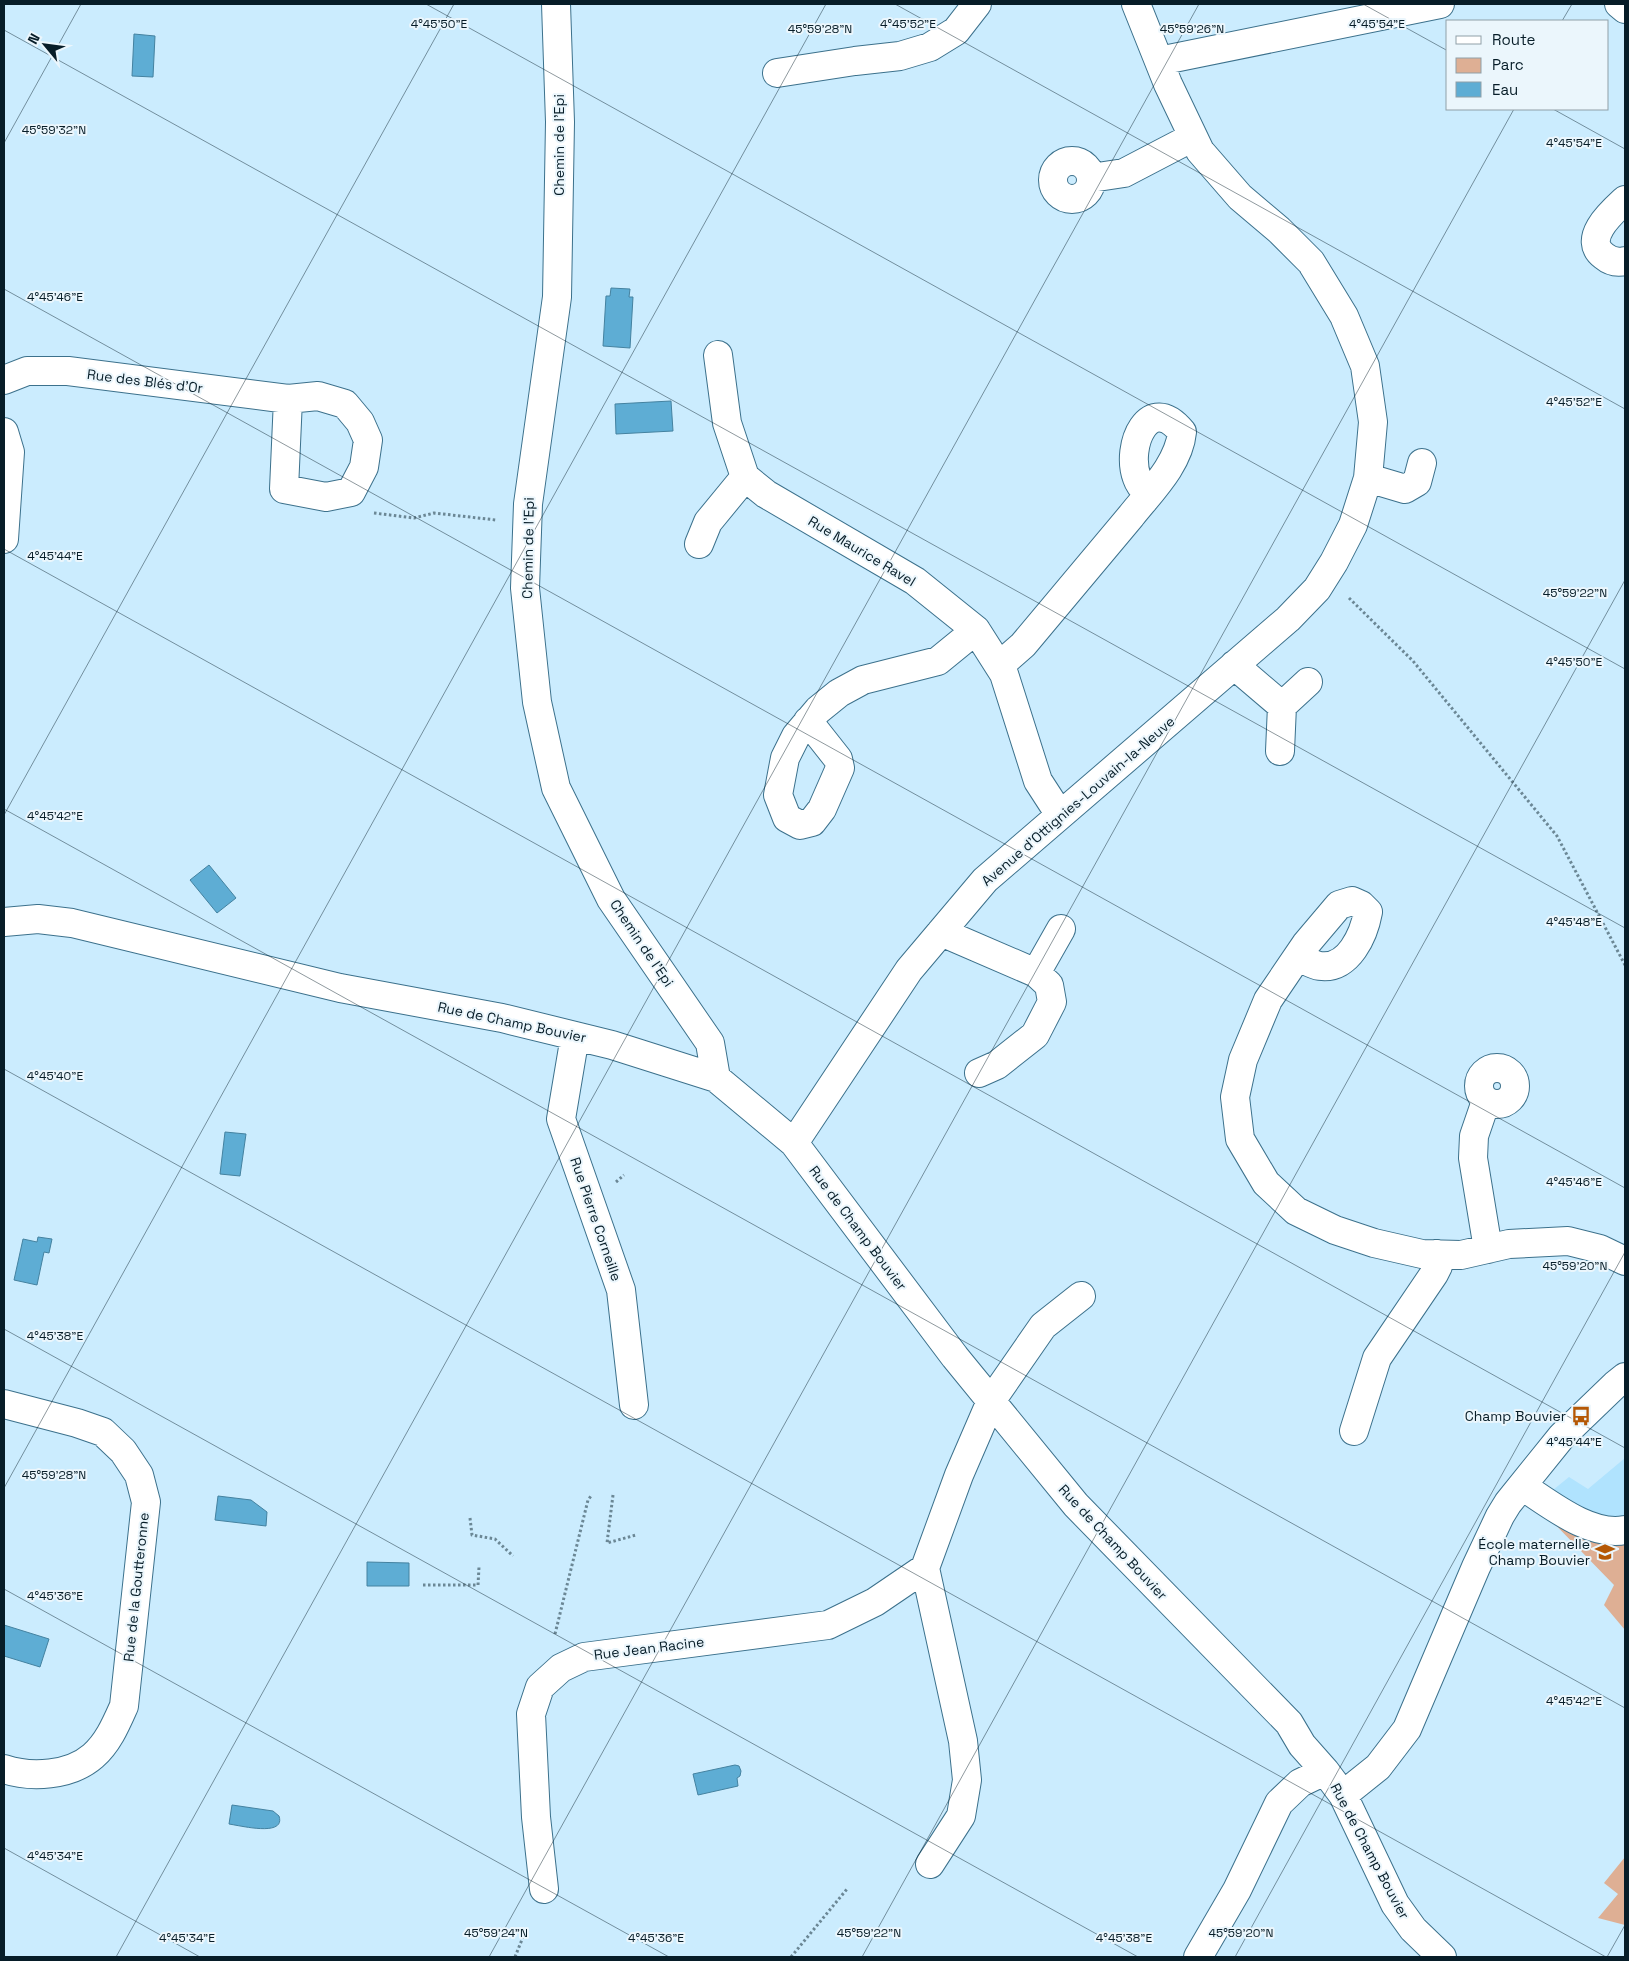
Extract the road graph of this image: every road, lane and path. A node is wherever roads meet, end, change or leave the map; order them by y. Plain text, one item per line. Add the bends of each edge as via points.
1 (556, 4) edge
2 (977, 4) edge
3 (1136, 4) edge
4 (1440, 4) edge
5 (1619, 4) edge
6 (1625, 9) edge
7 (1159, 61) junction
8 (776, 73) dead end
9 (1193, 137) junction
10 (1091, 178) dead end
11 (1625, 200) edge
12 (1625, 261) edge
13 (718, 355) dead end
14 (4, 380) edge
15 (288, 399) dead end
16 (4, 432) edge
17 (1422, 462) dead end
18 (745, 477) junction
19 (1368, 478) junction
20 (1148, 494) dead end
21 (371, 512) dead end
22 (527, 523) junction
23 (4, 539) edge
24 (699, 544) dead end
25 (1349, 598) dead end
26 (976, 630) junction
27 (1234, 665) junction
28 (999, 666) junction
29 (1308, 682) dead end
30 (1282, 706) junction
31 (808, 721) dead end
32 (1280, 751) dead end
33 (1060, 815) junction
34 (4, 922) edge
35 (1062, 929) dead end
36 (941, 932) junction
37 (1298, 957) dead end
38 (1625, 965) edge
39 (1036, 972) junction
40 (575, 1036) junction
41 (979, 1073) dead end
42 (716, 1078) junction
43 (1486, 1101) dead end
44 (794, 1143) junction
45 (1488, 1249) junction
46 (1437, 1254) junction
47 (1625, 1261) edge
48 (1082, 1296) dead end
49 (1625, 1377) edge
50 (991, 1402) junction
51 (4, 1404) edge
52 (634, 1404) dead end
53 (1354, 1431) dead end
54 (1522, 1486) junction
55 (613, 1495) dead end
56 (591, 1496) dead end
57 (470, 1518) dead end
58 (1625, 1530) edge
59 (636, 1535) dead end
60 (513, 1556) dead end
61 (479, 1567) dead end
62 (925, 1568) junction
63 (423, 1585) dead end
64 (554, 1639) dead end
65 (4, 1769) edge
66 (1325, 1770) junction
67 (1343, 1795) junction
68 (930, 1864) dead end
69 (544, 1889) dead end
70 (847, 1889) dead end
71 (523, 1937) dead end
72 (515, 1957) edge
73 (791, 1957) edge
74 (1198, 1957) edge
75 (1442, 1957) edge

1 - 22 street, Chemin de l'Epi via 560,122 557,296
2 - 8 street via 956,31 930,47 900,56
3 - 7 street, Avenue d'Ottignies-Louvain-la-Neuve
4 - 7 street
5 - 6 street
7 - 9 street, Avenue d'Ottignies-Louvain-la-Neuve
9 - 10 street via 1124,173
9 - 19 street, Avenue d'Ottignies-Louvain-la-Neuve via 1200,151 1240,197 1310,262 1344,316 1365,366 1373,422
11 - 12 street via 1600,226 1595,243 1599,253 1610,261
13 - 18 street via 727,423
14 - 15 street, Rue des Blés d'Or via 27,371 68,371
16 - 23 street via 10,452
17 - 19 street via 1417,482 1405,488
18 - 24 street via 708,522
18 - 26 street, Rue Maurice Ravel via 766,494 915,581
19 - 27 street, Avenue d'Ottignies-Louvain-la-Neuve via 1353,525 1317,589 1288,619
20 - 28 street via 1023,645
21 - 22 path via 414,518 434,513
22 - 42 street, Chemin de l'Epi via 524,588 537,702 556,788 611,899 710,1043
25 - 38 path via 1413,662 1557,836
26 - 28 street, Rue Maurice Ravel
26 - 31 street via 938,661 863,680 818,710
27 - 30 street
27 - 33 street, Avenue d'Ottignies-Louvain-la-Neuve
28 - 33 street, Rue Maurice Ravel via 1038,781
29 - 30 street
30 - 32 street
33 - 36 street, Avenue d'Ottignies-Louvain-la-Neuve via 985,880
34 - 40 street, Rue de Champ Bouvier via 38,919 72,923 340,988 502,1018
35 - 39 street
36 - 39 street
36 - 44 street, Avenue d'Ottignies-Louvain-la-Neuve via 910,970
37 - 46 street via 1268,1000 1243,1060 1235,1097 1240,1139 1266,1183 1296,1210 1335,1230 1374,1243 1422,1254
39 - 41 street via 1049,985 1052,1002 1035,1035 997,1065
40 - 42 street, Rue de Champ Bouvier
40 - 52 street, Rue Pierre Corneille via 561,1119 621,1290
42 - 44 street, Rue de Champ Bouvier
43 - 45 street via 1474,1136 1473,1158
44 - 50 street, Rue de Champ Bouvier
45 - 46 street via 1461,1255
45 - 47 street via 1509,1244 1568,1241 1600,1249
46 - 53 street via 1438,1266 1434,1274 1377,1358
48 - 50 street via 1043,1326
49 - 54 street via 1562,1436
50 - 62 street via 959,1475
50 - 66 street, Rue de Champ Bouvier via 1076,1506 1289,1723 1302,1745
51 - 65 street, Rue de la Goutteronne via 103,1432 123,1451 139,1475 146,1502 124,1706 112,1734 93,1757 69,1769 43,1775
54 - 58 street via 1575,1520 1602,1529
54 - 67 street via 1500,1516 1406,1729 1378,1767
55 - 59 path via 607,1543
56 - 64 path
57 - 60 path via 472,1535 495,1539
61 - 63 path via 478,1585
62 - 68 street via 963,1741 967,1780 961,1816
62 - 69 street, Rue Jean Racine via 875,1602 828,1625 584,1657 561,1668 540,1688 531,1714 536,1817
66 - 67 street, Rue de Champ Bouvier
66 - 74 street via 1300,1783 1279,1803 1237,1890
67 - 75 street, Rue de Champ Bouvier via 1396,1904 1413,1929
70 - 73 path
71 - 72 path

